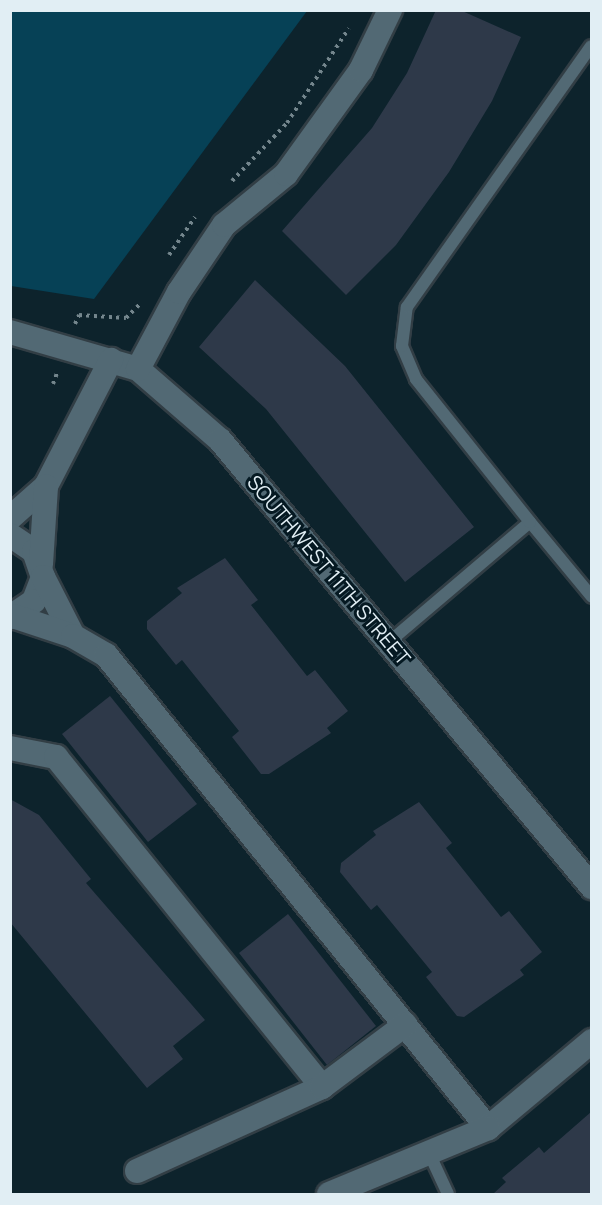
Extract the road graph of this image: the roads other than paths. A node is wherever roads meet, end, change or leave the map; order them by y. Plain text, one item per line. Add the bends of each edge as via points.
1 (390, 10) edge
2 (591, 46) edge
3 (10, 332) edge
4 (111, 360) junction
5 (138, 369) junction
6 (46, 486) junction
7 (10, 518) edge
8 (530, 522) junction
9 (10, 535) edge
10 (42, 571) junction
11 (591, 597) edge
12 (12, 617) edge
13 (74, 636) junction
14 (388, 642) junction
15 (10, 748) edge
16 (591, 887) edge
17 (405, 1026) junction
18 (591, 1041) edge
19 (322, 1087) junction
20 (488, 1128) junction
21 (429, 1153) junction
22 (137, 1171) dead end
23 (329, 1194) edge
24 (448, 1194) edge

1 - 5 street via 362,70 286,174 224,225 179,292
2 - 8 lane via 407,307 402,346 416,379
3 - 4 street, SOUTHWEST 11TH STREET
4 - 5 street, SOUTHWEST 11TH STREET
4 - 6 street
5 - 14 street, SOUTHWEST 11TH STREET via 220,440
6 - 7 street
6 - 10 street
8 - 11 lane
8 - 14 lane
9 - 10 street via 34,551
10 - 12 street via 34,601
10 - 13 street
12 - 13 street
13 - 17 street via 106,655
14 - 16 street, SOUTHWEST 11TH STREET
15 - 19 street via 56,757
17 - 19 street
17 - 20 street
18 - 20 street
19 - 22 street
20 - 21 street
21 - 23 street
21 - 24 lane

